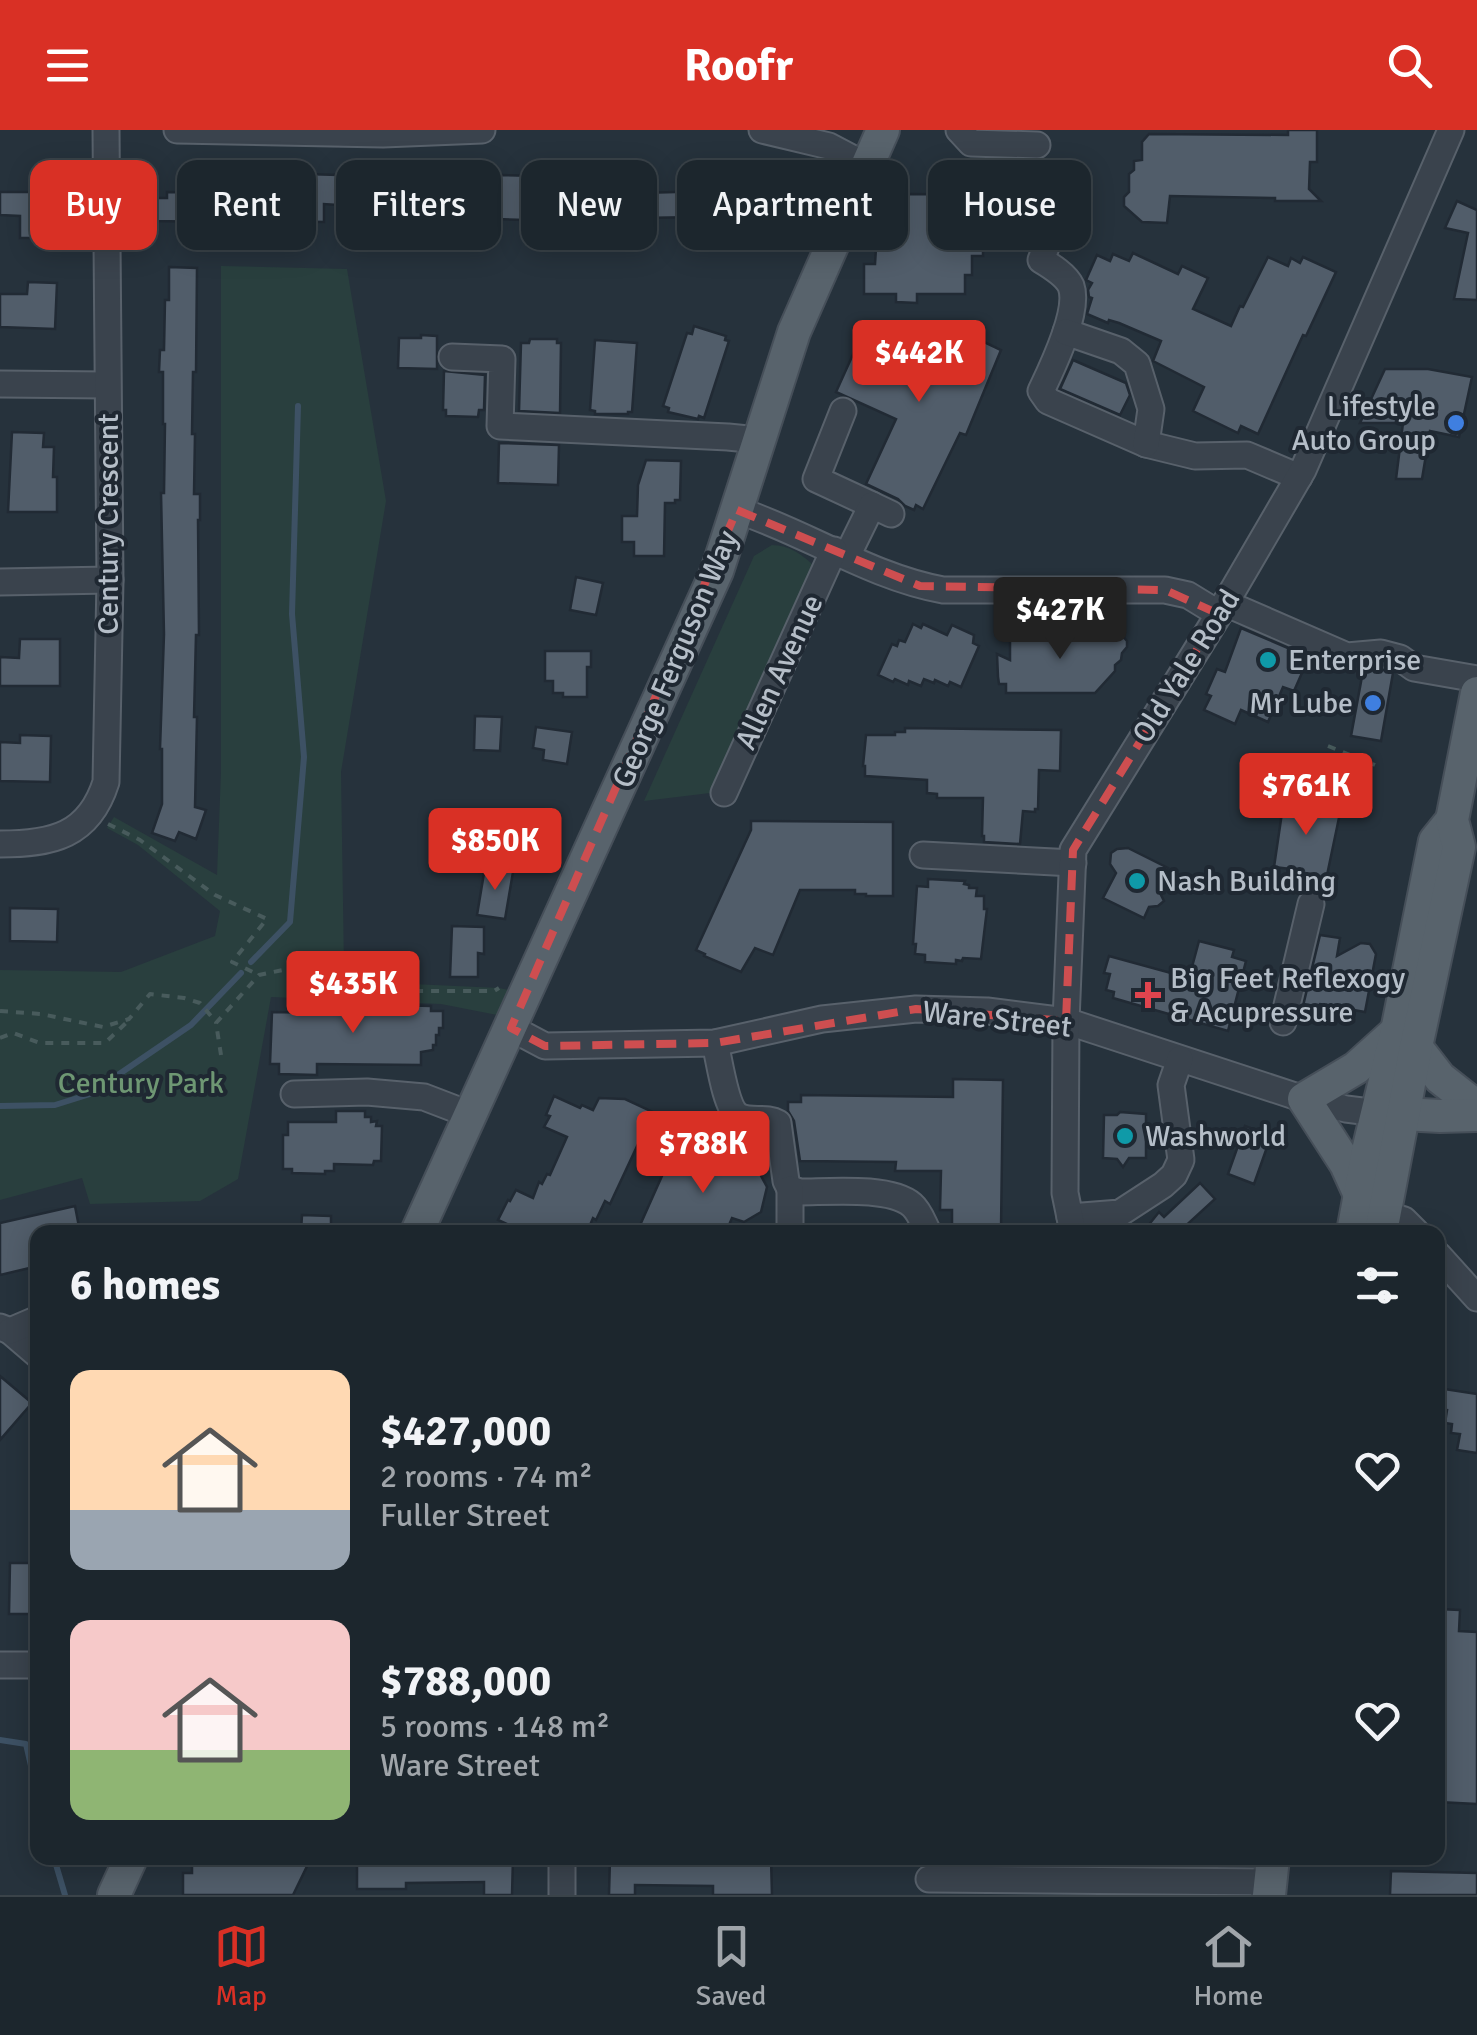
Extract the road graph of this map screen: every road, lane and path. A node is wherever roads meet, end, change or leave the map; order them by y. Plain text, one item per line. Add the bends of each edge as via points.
1 (106, 130) edge
2 (177, 130) edge
3 (482, 130) edge
4 (762, 130) edge
5 (884, 130) edge
6 (960, 130) edge
7 (1451, 130) edge
8 (1037, 145) dead end
9 (855, 160) edge
10 (869, 160) edge
11 (830, 250) edge
12 (1045, 250) edge
13 (1066, 332) junction
14 (452, 357) dead end
15 (0, 384) edge
16 (107, 385) junction
17 (842, 410) dead end
18 (758, 440) junction
19 (1146, 444) junction
20 (1299, 477) junction
21 (738, 510) junction
22 (841, 553) junction
23 (110, 580) junction
24 (0, 582) edge
25 (1222, 609) junction
26 (1477, 679) edge
27 (1477, 697) edge
28 (1328, 746) dead end
29 (1376, 765) dead end
30 (724, 792) dead end
31 (90, 815) junction
32 (0, 844) edge
33 (923, 855) dead end
34 (1073, 863) junction
35 (1312, 904) dead end
36 (259, 975) junction
37 (506, 989) dead end
38 (0, 1011) edge
39 (130, 1020) junction
40 (1066, 1021) junction
41 (1283, 1022) dead end
42 (216, 1023) junction
43 (510, 1028) junction
44 (0, 1038) edge
45 (1406, 1039) junction
46 (715, 1042) junction
47 (221, 1055) dead end
48 (1180, 1059) junction
49 (294, 1094) dead end
50 (1304, 1099) junction
51 (1477, 1107) edge
52 (1390, 1114) junction
53 (471, 1115) junction
54 (1477, 1115) edge
55 (790, 1189) junction
56 (1375, 1214) edge
57 (420, 1225) edge
58 (790, 1225) edge
59 (924, 1225) edge
60 (1071, 1225) edge
61 (1080, 1225) edge
62 (1409, 1225) edge
63 (1445, 1263) edge
64 (1477, 1298) edge
65 (30, 1321) edge
66 (5, 1329) edge
67 (30, 1349) edge
68 (30, 1664) edge
69 (0, 1666) edge
70 (129, 1865) edge
71 (562, 1865) edge
72 (929, 1877) edge
73 (1270, 1878) edge
74 (114, 1895) edge
75 (562, 1895) edge

1 - 16 street, Century Crescent
2 - 3 street
4 - 9 street via 829,146
5 - 10 main road, George Ferguson Way
6 - 8 street via 971,143
7 - 20 street, Old Yale Road
11 - 18 main road, George Ferguson Way
12 - 13 street via 1041,260 1070,284
13 - 19 street via 1121,351 1137,364 1151,409
13 - 19 street via 1041,391 1048,401
14 - 18 street via 502,359 500,426
15 - 16 street
16 - 23 street, Century Crescent
17 - 22 street, Allen Avenue via 816,480 882,510
18 - 21 main road, George Ferguson Way
19 - 20 street via 1195,456 1247,455
20 - 25 street, Old Yale Road
21 - 22 street
21 - 43 main road, George Ferguson Way via 694,624
22 - 25 street via 943,590 1166,590
22 - 30 street, Allen Avenue
23 - 24 street
23 - 31 street, Century Crescent via 106,782
25 - 26 street via 1346,656 1382,653 1414,668
25 - 34 street, Old Yale Road via 1094,814
27 - 45 main road via 1452,820 1434,841
28 - 29 path
31 - 32 street via 47,842
31 - 36 path via 140,840 214,895 267,918 232,962
33 - 34 street
34 - 40 street, Old Yale Road
35 - 41 street
36 - 37 path via 283,970 367,992
36 - 42 path
38 - 39 path via 103,1027
39 - 42 path via 150,994 200,1003
39 - 44 path via 105,1043 40,1043 13,1032
40 - 46 street, Ware Street via 916,1009 822,1019
40 - 48 street, Ware Street
40 - 60 street, Old Yale Road
42 - 47 path
43 - 46 street, Ware Street via 545,1046
43 - 53 main road, George Ferguson Way
45 - 50 main road
45 - 51 main road
45 - 52 main road
46 - 55 street via 737,1115 778,1123
48 - 50 street, Ware Street
48 - 61 street via 1171,1085 1181,1160 1174,1175 1120,1212
49 - 53 street via 424,1097
50 - 52 street, Ware Street
50 - 56 main road
52 - 54 main road, Ware Street
52 - 56 main road
53 - 57 main road, George Ferguson Way
55 - 58 street
55 - 59 street via 900,1197
56 - 62 street
63 - 64 street
65 - 66 street
66 - 67 street
68 - 69 street
70 - 74 main road
71 - 75 street
72 - 73 street

